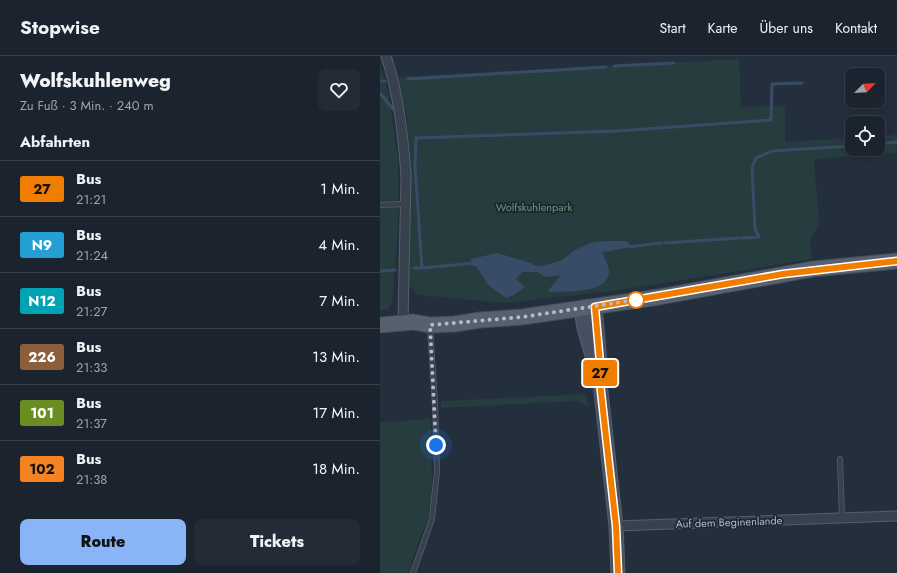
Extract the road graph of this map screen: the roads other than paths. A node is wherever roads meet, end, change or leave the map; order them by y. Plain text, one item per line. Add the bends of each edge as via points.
1 (386, 56) edge
2 (405, 204) junction
3 (380, 206) edge
4 (897, 261) edge
5 (588, 308) junction
6 (480, 320) junction
7 (408, 323) junction
8 (380, 325) edge
9 (430, 325) junction
10 (840, 459) dead end
11 (897, 516) edge
12 (842, 517) junction
13 (616, 526) junction
14 (412, 573) edge
15 (618, 573) edge

1 - 2 street via 401,120 406,176
2 - 3 lane
2 - 7 street
4 - 5 main road via 790,273
5 - 6 main road
5 - 13 street via 600,363
6 - 7 main road via 441,314 427,315
6 - 9 main road
7 - 8 main road
7 - 9 main road
9 - 14 lane via 437,471 432,519
10 - 12 lane
11 - 12 street, Auf dem Beginenlande
12 - 13 street, Auf dem Beginenlande
13 - 15 street

